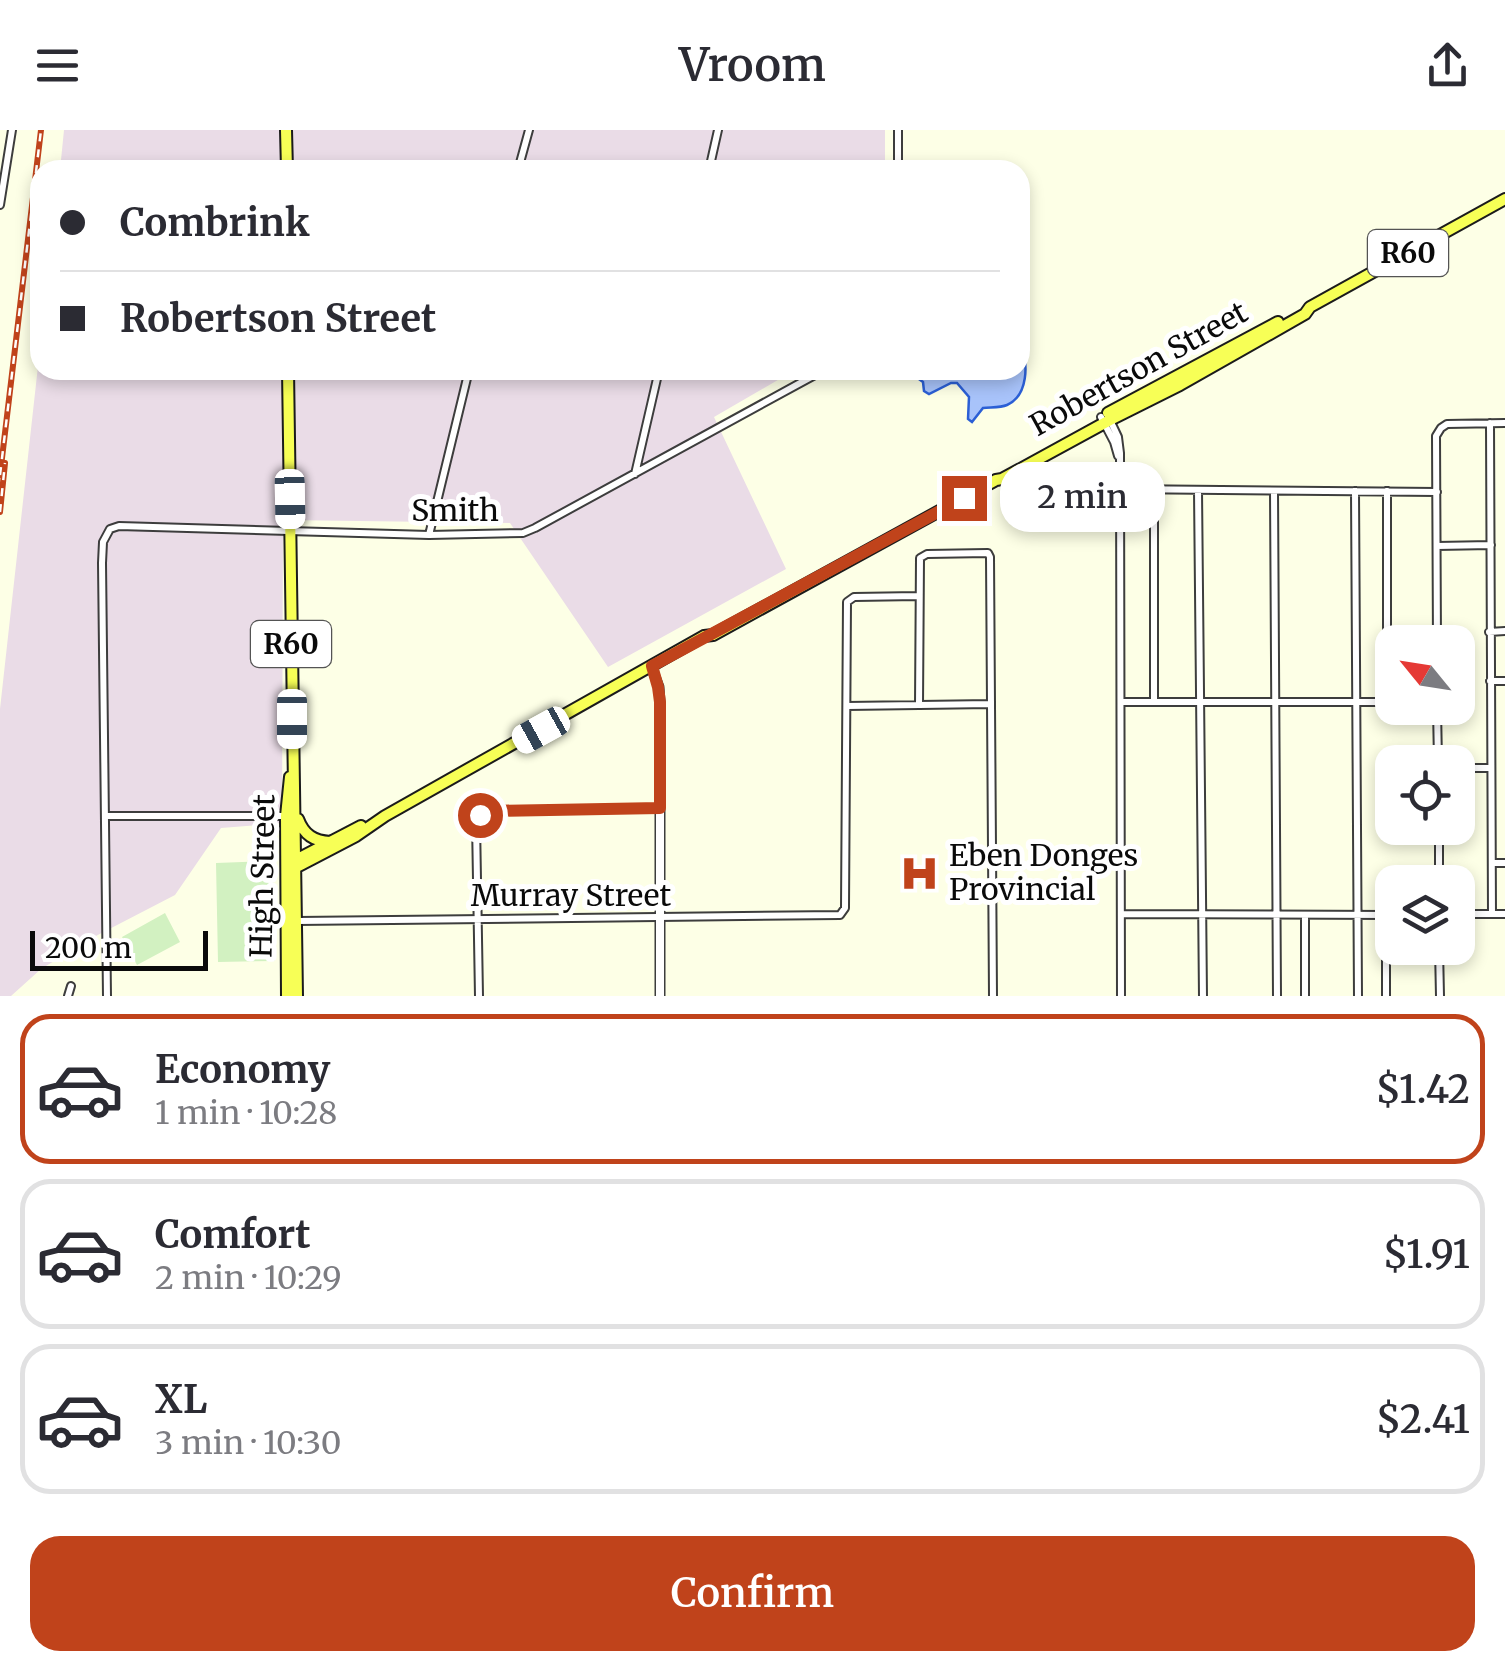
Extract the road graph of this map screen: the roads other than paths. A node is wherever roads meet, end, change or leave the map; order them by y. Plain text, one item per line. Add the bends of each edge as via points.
1 (12, 130) edge
2 (286, 130) edge
3 (529, 130) edge
4 (718, 130) edge
5 (898, 130) edge
6 (4, 153) edge
7 (287, 160) edge
8 (521, 160) edge
9 (711, 160) edge
10 (898, 160) edge
11 (1505, 199) edge
12 (0, 201) edge
13 (288, 380) edge
14 (467, 380) edge
15 (658, 380) edge
16 (806, 380) edge
17 (1106, 418) junction
18 (1505, 423) edge
19 (1490, 424) junction
20 (1491, 473) junction
21 (1505, 473) edge
22 (635, 474) junction
23 (1119, 490) junction
24 (1198, 490) junction
25 (1387, 490) junction
26 (1154, 491) junction
27 (1274, 491) junction
28 (1355, 491) junction
29 (1437, 492) junction
30 (290, 531) junction
31 (430, 535) junction
32 (1491, 545) junction
33 (1436, 546) junction
34 (918, 596) junction
35 (1389, 625) edge
36 (1437, 625) edge
37 (1505, 631) edge
38 (1490, 632) junction
39 (652, 669) junction
40 (1490, 681) junction
41 (1505, 681) edge
42 (1121, 702) junction
43 (1154, 702) junction
44 (1200, 702) junction
45 (1275, 702) junction
46 (1356, 702) junction
47 (1375, 702) edge
48 (991, 704) junction
49 (919, 705) junction
50 (847, 706) junction
51 (1475, 768) edge
52 (1490, 768) junction
53 (660, 808) junction
54 (291, 815) junction
55 (106, 816) junction
56 (385, 816) junction
57 (330, 842) junction
58 (1492, 863) junction
59 (1505, 863) edge
60 (292, 866) junction
61 (1121, 914) junction
62 (1375, 914) edge
63 (1475, 914) edge
64 (1492, 914) junction
65 (1505, 914) edge
66 (1202, 915) junction
67 (1276, 915) junction
68 (1304, 915) junction
69 (1358, 915) junction
70 (660, 917) junction
71 (478, 920) junction
72 (297, 921) junction
73 (1387, 965) edge
74 (1440, 965) edge
75 (71, 986) dead end
76 (68, 996) edge
77 (107, 996) edge
78 (287, 996) edge
79 (297, 996) edge
80 (478, 996) edge
81 (660, 996) edge
82 (993, 996) edge
83 (1121, 996) edge
84 (1202, 996) edge
85 (1277, 996) edge
86 (1305, 996) edge
87 (1358, 996) edge
88 (1386, 996) edge
89 (1440, 996) edge

1 - 6 street
2 - 7 main road
3 - 8 street
4 - 9 street
5 - 10 street
6 - 12 street
11 - 17 main road, Robertson Street / R60 via 1232,357
13 - 30 main road, High Street / R60
14 - 31 street
15 - 22 street
16 - 22 street, Smith
17 - 23 street via 1119,457
17 - 39 main road, Robertson Street / R60
18 - 19 street
19 - 20 street
19 - 29 street via 1441,428
20 - 21 street
20 - 32 street
22 - 31 street, Smith via 523,532
23 - 26 street
23 - 42 street
24 - 26 street
24 - 27 street
24 - 44 street
25 - 28 street
25 - 29 street
25 - 35 street
26 - 43 street
27 - 28 street
27 - 45 street
28 - 46 street
29 - 33 street
30 - 31 street, Smith
30 - 54 main road, High Street / R60
30 - 55 street, Smith via 118,526 107,532
32 - 33 street
32 - 38 street
33 - 36 street
34 - 48 street via 922,555 989,553
34 - 49 street
34 - 50 street via 849,599
37 - 38 street
38 - 40 street
39 - 53 street via 660,702
39 - 56 main road, Robertson Street / R60
40 - 41 street
40 - 52 street
42 - 43 street
42 - 61 street
43 - 44 street
44 - 45 street
44 - 66 street
45 - 46 street
45 - 67 street
46 - 47 street
46 - 69 street
48 - 49 street
48 - 82 street
49 - 50 street
50 - 70 street, Murray Street via 844,912
51 - 52 street
52 - 58 street
53 - 70 street
53 - 71 street via 480,815
54 - 55 street
54 - 57 main road via 309,836
54 - 60 main road, High Street / R60
55 - 77 street
56 - 57 main road, Robertson Street / R60
56 - 60 main road, Robertson Street / R60
57 - 60 main road, Robertson Street / R60
58 - 59 street
58 - 64 street
60 - 72 main road, High Street
60 - 78 main road, High Street
61 - 66 street
61 - 83 street
62 - 69 street
63 - 64 street
64 - 65 street
66 - 67 street
66 - 84 street
67 - 68 street
67 - 85 street
68 - 69 street
68 - 86 street
69 - 87 street
70 - 71 street, Murray Street
70 - 81 street
71 - 72 street, Murray Street
71 - 80 street
72 - 79 main road, High Street
73 - 88 street
74 - 89 street
75 - 76 street

